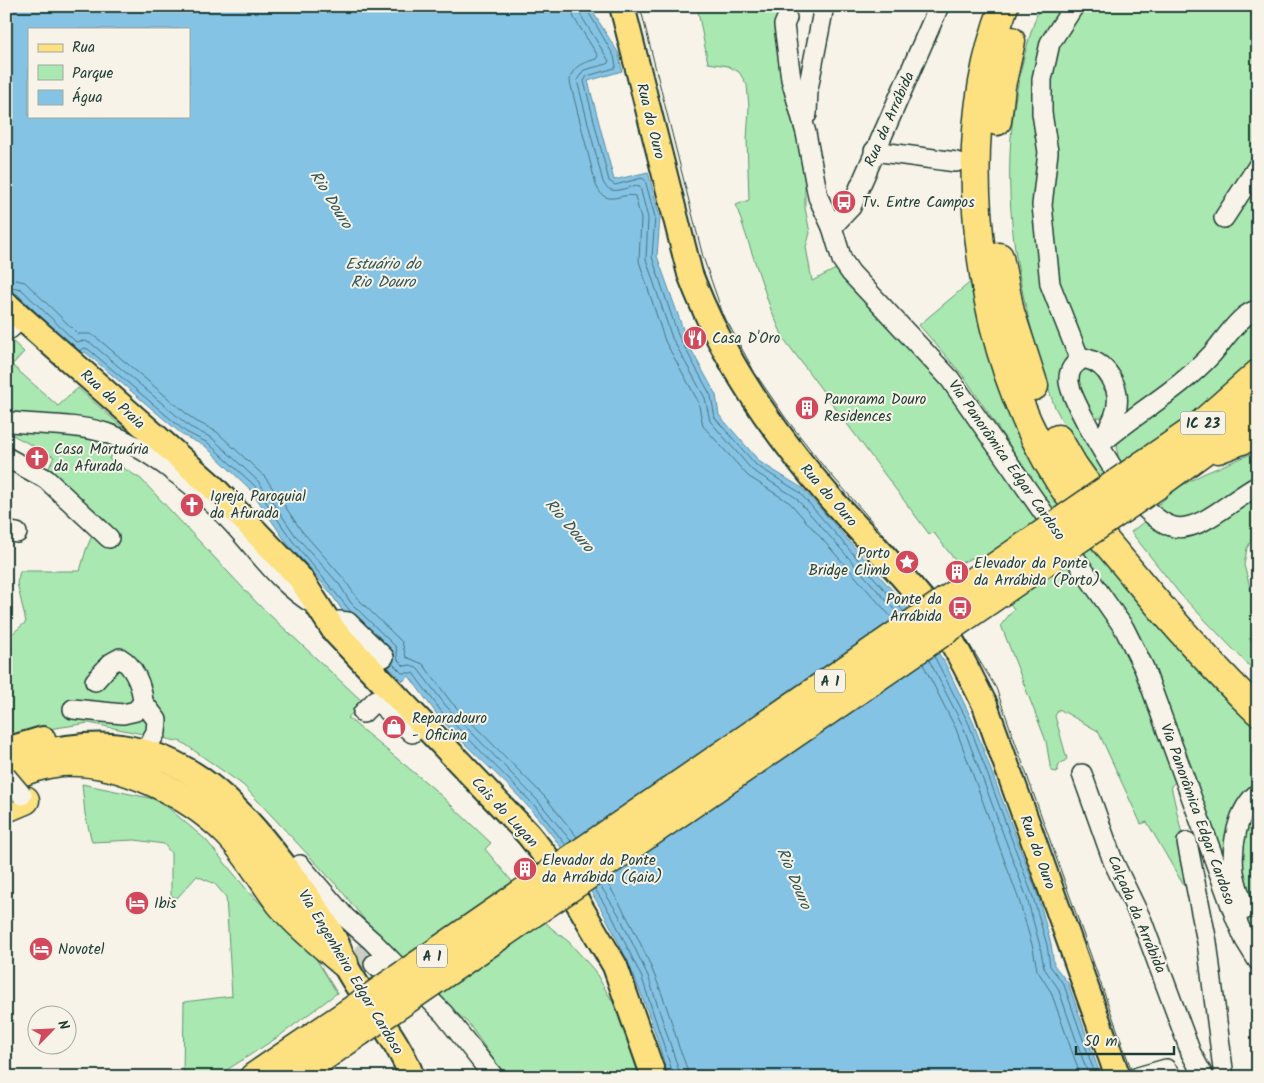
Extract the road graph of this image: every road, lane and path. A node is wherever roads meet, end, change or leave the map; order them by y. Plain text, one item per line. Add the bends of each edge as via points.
1 (622, 6) edge
2 (824, 6) edge
3 (939, 6) edge
4 (1004, 6) edge
5 (1023, 6) edge
6 (1074, 6) edge
7 (787, 18) dead end
8 (806, 133) junction
9 (874, 151) junction
10 (956, 162) dead end
11 (1258, 166) edge
12 (1224, 218) dead end
13 (832, 227) junction
14 (1258, 310) edge
15 (11, 317) edge
16 (1080, 360) junction
17 (1258, 374) edge
18 (1258, 407) edge
19 (6, 424) edge
20 (1258, 434) edge
21 (1099, 445) junction
22 (6, 457) edge
23 (1183, 466) junction
24 (1150, 475) junction
25 (1258, 486) edge
26 (109, 538) dead end
27 (325, 616) junction
28 (384, 657) dead end
29 (95, 681) dead end
30 (1258, 687) edge
31 (143, 702) junction
32 (73, 709) dead end
33 (1258, 711) edge
34 (364, 713) dead end
35 (424, 723) junction
36 (149, 744) junction
37 (6, 750) edge
38 (6, 764) edge
39 (1082, 774) dead end
40 (13, 791) edge
41 (1258, 793) edge
42 (1187, 842) dead end
43 (300, 865) joint
44 (298, 894) junction
45 (318, 941) junction
46 (1257, 960) edge
47 (344, 963) junction
48 (374, 964) tunnel mouth
49 (1171, 969) dead end
50 (353, 1023) junction
51 (462, 1039) junction
52 (1192, 1053) junction
53 (254, 1077) edge
54 (294, 1077) edge
55 (412, 1077) edge
56 (494, 1077) edge
57 (654, 1077) edge
58 (1118, 1077) edge
59 (1138, 1077) edge
60 (1172, 1077) edge
61 (1204, 1077) edge
62 (1224, 1077) edge

1 - 58 main road, Rua do Ouro via 690,274 702,306 740,379 763,413 801,462 938,620 965,666 985,705
2 - 8 street via 808,89
3 - 9 street, Rua da Arrábida
4 - 33 highway via 992,36 982,81 975,180 980,253 1001,353 1044,455 1076,504 1212,667
5 - 30 highway via 1011,40 1001,86 996,123 994,197 999,263 1026,367 1052,429 1072,465 1137,556 1187,615
6 - 16 street via 1050,43 1042,79 1042,113 1048,152 1042,205 1050,284
7 - 8 street via 784,25 791,79
8 - 13 street, Via Panorâmica Edgar Cardoso via 818,197
9 - 10 street
9 - 13 street, Rua da Arrábida via 851,207
11 - 12 street
13 - 46 street, Via Panorâmica Edgar Cardoso via 842,260 851,273 950,379 1124,628 1144,668 1236,918
14 - 21 street via 1247,313 1187,380
15 - 27 main road, Rua da Praia via 212,486 300,578
16 - 21 street via 1070,371 1069,383
16 - 21 street via 1093,360 1101,366 1116,387 1114,416
17 - 24 highway, IC 23
18 - 23 highway, IC 23
19 - 27 street via 91,429 122,440 175,472 231,522 259,556 298,594
20 - 23 highway
21 - 25 street via 1128,491 1172,527 1190,527 1206,520
22 - 26 street via 46,479
23 - 24 highway, IC 23
24 - 50 highway, A 1, bridge
27 - 28 street via 348,622
27 - 35 main road, Cais do Lugan
29 - 31 street via 120,658 129,663
31 - 32 street via 136,711 123,714
31 - 36 street via 157,720 156,732
34 - 35 street via 376,700 412,733
35 - 57 main road, Cais do Lugan via 528,834 564,879 614,966
36 - 37 main road via 118,737 76,735 48,738
36 - 43 main road via 180,757 220,781 256,814
38 - 44 main road, Via Engenheiro Edgar Cardoso via 26,755 59,748 119,746 171,762 201,780 240,811
39 - 52 street, Calçada da Arrábida via 1113,861 1142,921
40 - 45 highway via 28,768 61,762 117,770 165,786 205,811 230,835 282,904
41 - 46 street via 1244,810 1238,829 1234,871
42 - 62 street via 1207,942
43 - 51 street via 345,917 444,1014
44 - 45 street
44 - 47 main road, Via Engenheiro Edgar Cardoso via 336,942
45 - 47 highway
47 - 55 main road, Via Engenheiro Edgar Cardoso
48 - 51 street via 436,1021
49 - 52 street, Calçada da Arrábida via 1195,1046
50 - 53 highway, A 1
50 - 54 highway, A 1
51 - 56 street
52 - 61 street, Calçada da Arrábida
59 - 60 street via 1166,1069

